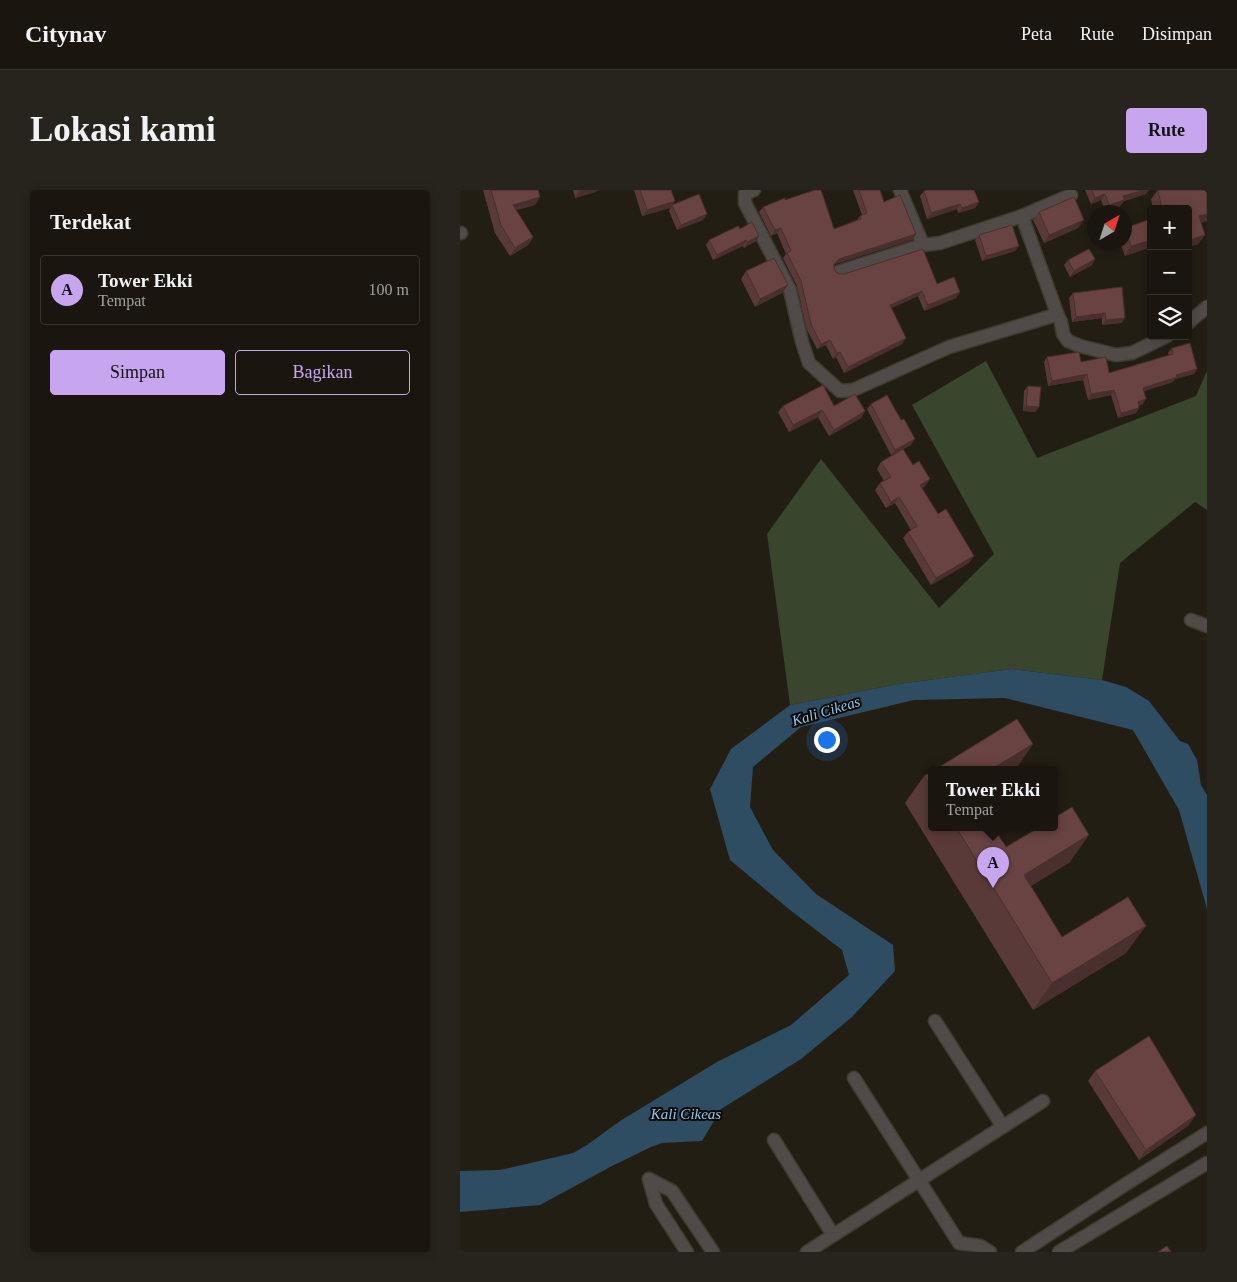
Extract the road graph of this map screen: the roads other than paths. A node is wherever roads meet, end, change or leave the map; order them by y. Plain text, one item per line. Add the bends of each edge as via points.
1 (754, 190) edge
2 (900, 190) edge
3 (1071, 195) dead end
4 (1022, 216) junction
5 (922, 245) junction
6 (838, 272) edge
7 (1207, 307) edge
8 (1058, 316) junction
9 (1192, 320) edge
10 (1159, 340) edge
11 (1190, 620) dead end
12 (1207, 626) edge
13 (935, 1022) dead end
14 (854, 1078) dead end
15 (1042, 1101) dead end
16 (1003, 1126) junction
17 (1207, 1134) edge
18 (774, 1140) dead end
19 (1207, 1163) edge
20 (919, 1180) junction
21 (833, 1235) junction
22 (956, 1248) edge
23 (686, 1252) edge
24 (713, 1252) edge
25 (807, 1252) edge
26 (990, 1252) edge
27 (1022, 1252) edge
28 (1059, 1252) edge

1 - 8 street via 745,194 745,203 790,290 809,363 840,391 853,390 949,347
2 - 5 street
3 - 4 street
4 - 5 street via 940,243
4 - 8 street
5 - 6 street
7 - 9 street
8 - 10 street via 1068,341 1116,356 1132,353
11 - 12 street
13 - 16 street
14 - 20 street
15 - 16 street
16 - 20 street
17 - 27 street
18 - 21 street
19 - 28 street
20 - 21 street
20 - 22 street
21 - 25 street
22 - 26 street via 980,1246
23 - 24 street via 656,1204 649,1179 672,1191

